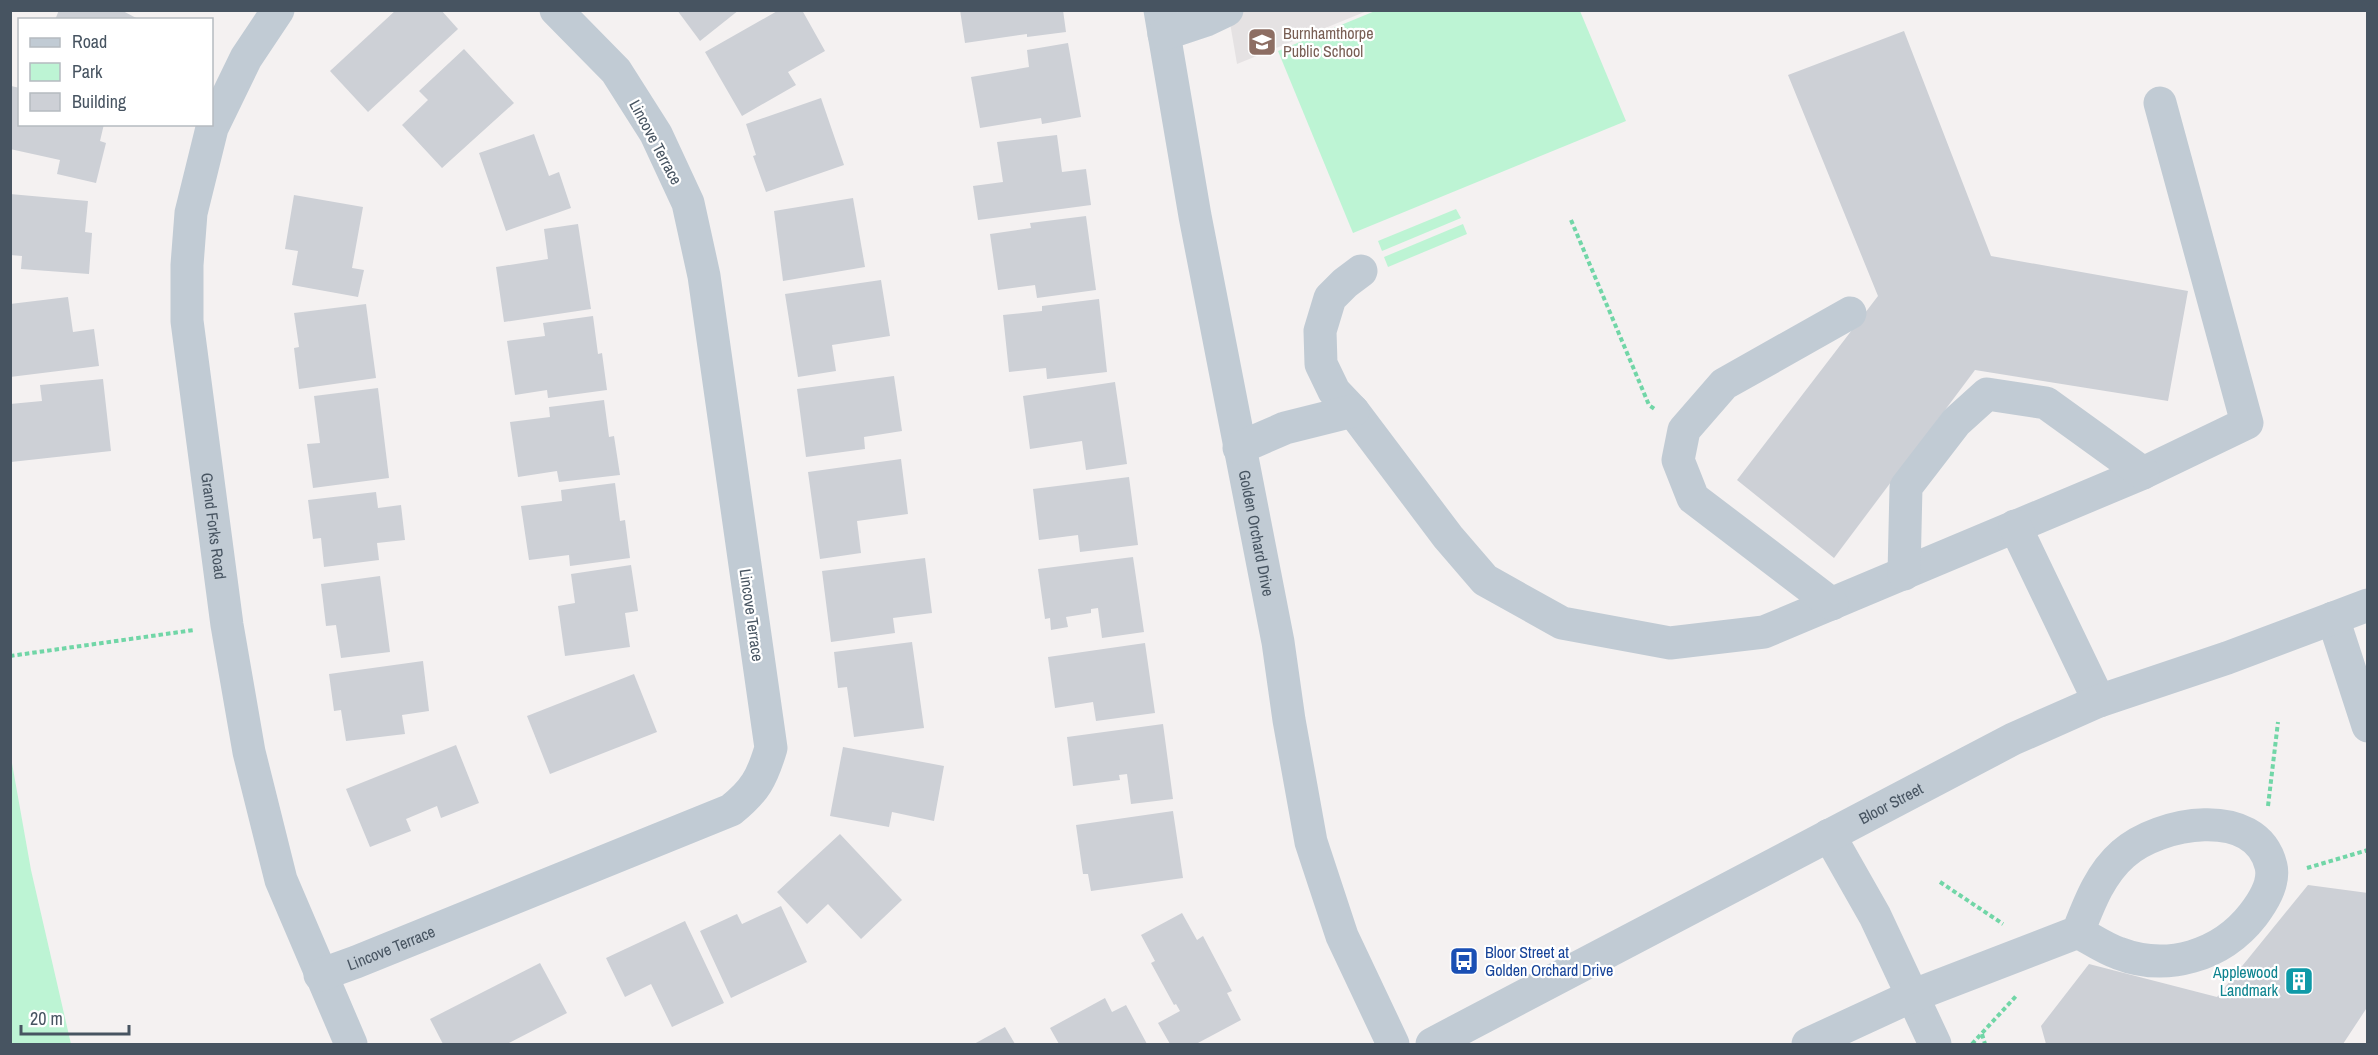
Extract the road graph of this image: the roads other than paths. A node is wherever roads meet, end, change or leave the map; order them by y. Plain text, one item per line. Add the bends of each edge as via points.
1 (278, 10) edge
2 (556, 10) edge
3 (1227, 10) edge
4 (1162, 22) edge
5 (2160, 103) dead end
6 (213, 126) edge
7 (213, 126) edge
8 (1361, 271) dead end
9 (1850, 313) dead end
10 (1353, 411) junction
11 (1239, 448) junction
12 (2143, 473) junction
13 (2015, 526) junction
14 (1904, 574) junction
15 (1832, 604) junction
16 (2367, 605) edge
17 (2333, 618) junction
18 (2099, 701) junction
19 (2367, 726) edge
20 (1830, 835) junction
21 (2078, 932) junction
22 (320, 975) junction
23 (1912, 996) junction
24 (351, 1044) edge
25 (1393, 1044) edge
26 (1432, 1044) edge
27 (1808, 1044) edge
28 (1935, 1044) edge

1 - 6 street, Grand Forks Road via 246,58
2 - 22 street, Lincove Terrace via 616,71 656,134 688,203 704,276 771,748 763,775 749,796 730,810
3 - 4 street via 1206,20
4 - 11 street, Golden Orchard Drive
5 - 12 street via 2247,423
7 - 22 street, Grand Forks Road via 191,213 187,321 249,752 281,880
8 - 10 street via 1330,298 1320,331 1322,364 1334,391
9 - 15 street via 1724,384 1684,430 1678,460 1694,498
10 - 11 street via 1285,428
10 - 15 street via 1485,580 1562,623 1670,643 1764,632
11 - 25 street, Golden Orchard Drive via 1278,642 1311,842 1342,936
12 - 13 street
12 - 14 street via 2046,403 1987,394 1956,422 1906,487
13 - 14 street
13 - 18 street
14 - 15 street
16 - 17 street, Bloor Street
17 - 18 street, Bloor Street
17 - 19 street
18 - 20 street, Bloor Street via 2013,739
20 - 23 street via 1875,916
20 - 26 street, Bloor Street
21 - 21 street via 2118,953 2137,958 2175,961 2194,956 2228,940 2243,927 2265,896 2267,863 2252,837 2224,827 2178,827 2149,836 2124,853 2104,876
21 - 23 street
22 - 24 street, Grand Forks Road
23 - 27 street
23 - 28 street

